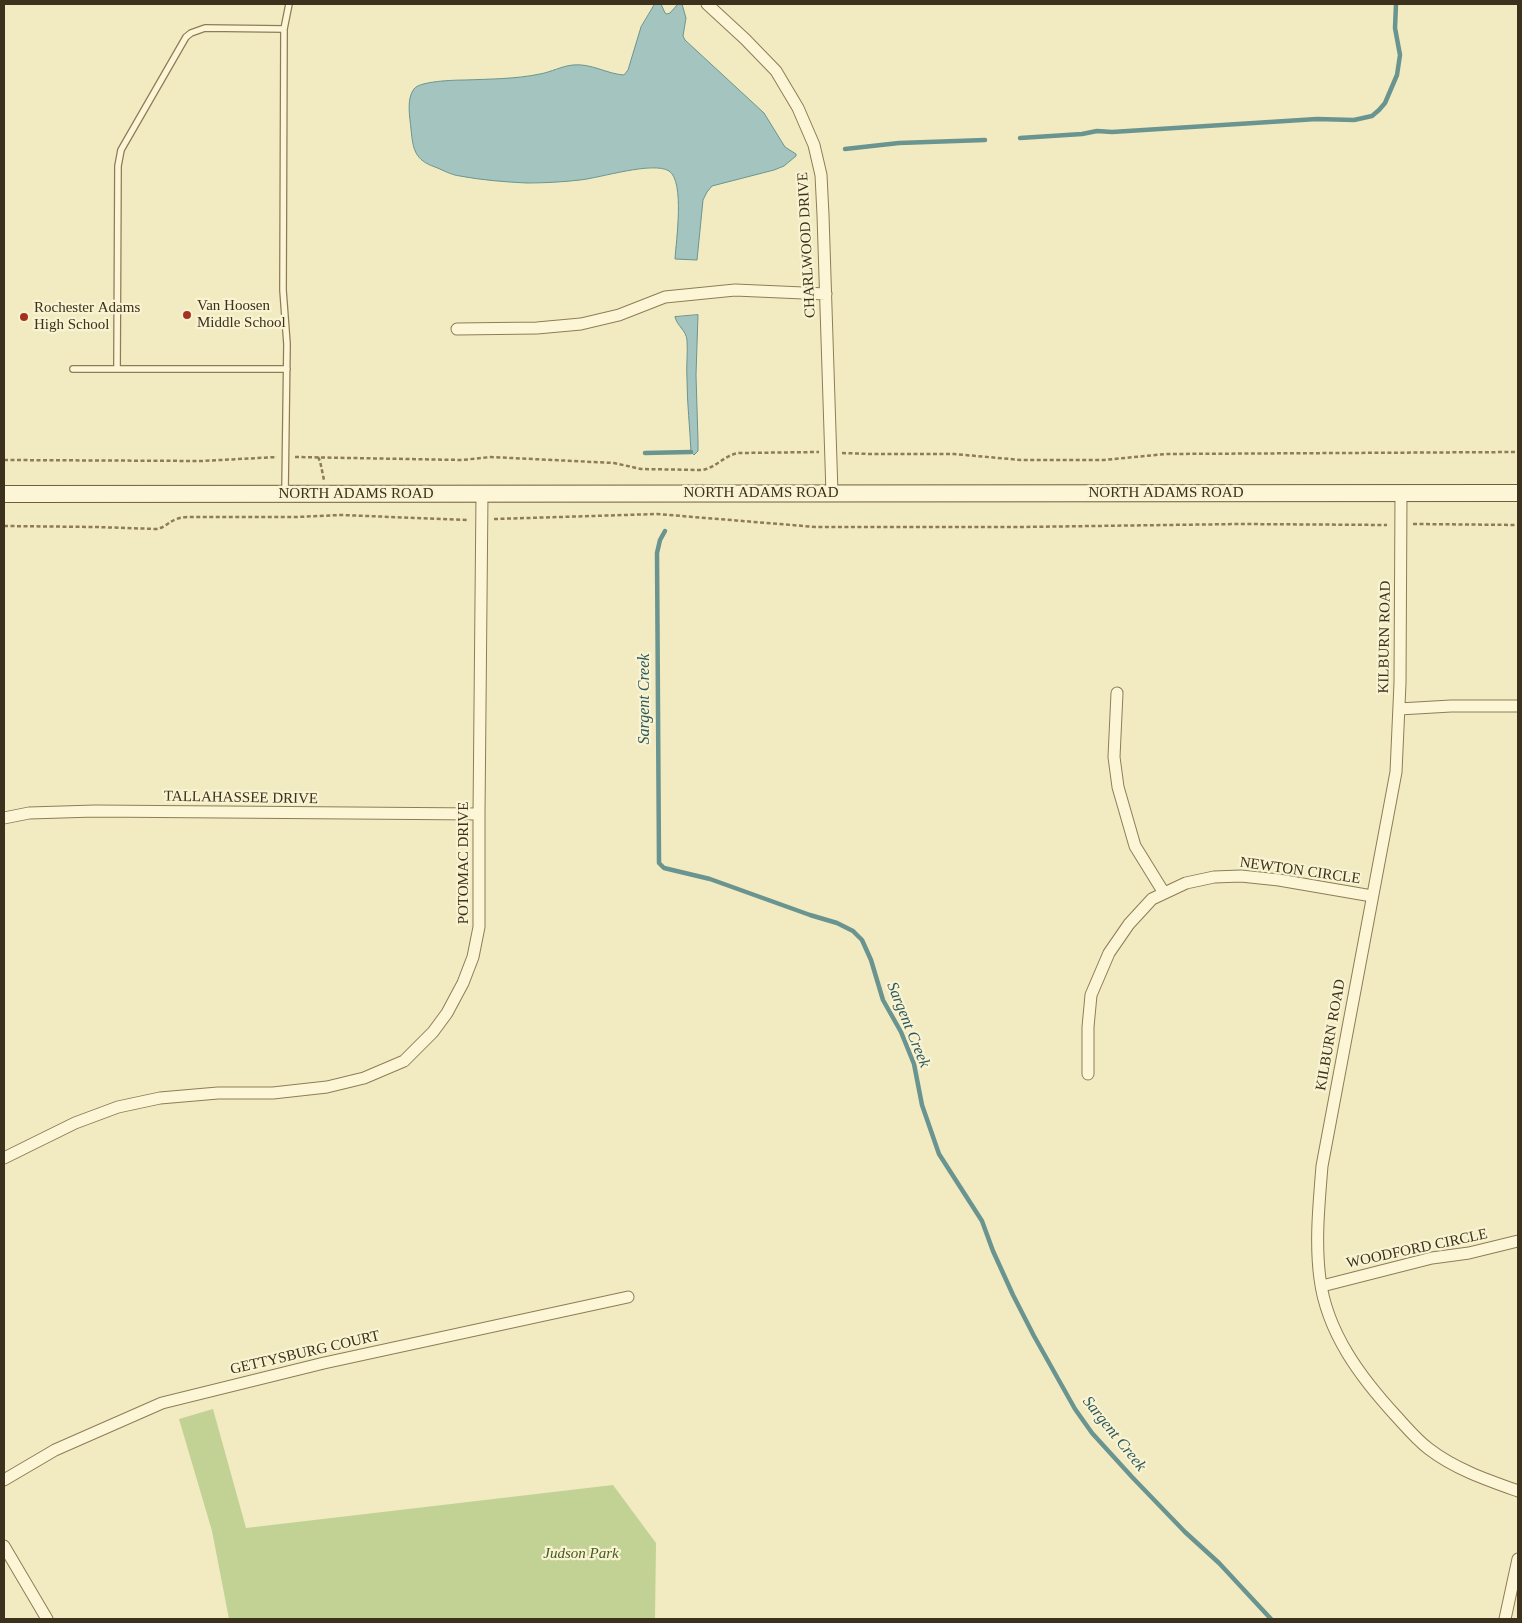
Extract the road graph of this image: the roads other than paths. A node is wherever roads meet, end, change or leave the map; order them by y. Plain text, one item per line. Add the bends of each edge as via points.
1 (289, 4) edge
2 (707, 4) edge
3 (284, 29) junction
4 (826, 294) junction
5 (457, 329) dead end
6 (73, 368) dead end
7 (117, 369) junction
8 (287, 370) junction
9 (832, 493) junction
10 (1518, 493) edge
11 (4, 494) edge
12 (285, 494) junction
13 (482, 494) junction
14 (1401, 494) junction
15 (1117, 693) dead end
16 (1518, 706) edge
17 (1399, 710) junction
18 (479, 814) junction
19 (4, 818) edge
20 (1164, 893) junction
21 (1372, 896) junction
22 (1088, 1074) dead end
23 (4, 1158) edge
24 (1518, 1241) edge
25 (1322, 1286) junction
26 (628, 1297) dead end
27 (4, 1480) edge
28 (1518, 1491) edge
29 (4, 1546) edge
30 (1518, 1559) edge
31 (47, 1619) edge
32 (1505, 1619) edge

1 - 3 lane
2 - 4 street, CHARLWOOD DRIVE via 776,71 798,108 814,145 821,185
3 - 7 lane via 206,28 191,33 121,150 118,166
3 - 8 lane via 283,290
4 - 5 street via 735,290 665,297 619,315 581,324
4 - 9 street, CHARLWOOD DRIVE
6 - 7 lane
7 - 8 lane
8 - 12 lane
9 - 13 main road, NORTH ADAMS ROAD
9 - 14 main road, NORTH ADAMS ROAD
10 - 14 main road, NORTH ADAMS ROAD
11 - 12 main road, NORTH ADAMS ROAD
12 - 13 main road, NORTH ADAMS ROAD
13 - 18 street, POTOMAC DRIVE
14 - 17 street, KILBURN ROAD
15 - 20 street via 1114,757 1118,787 1135,846
16 - 17 street
17 - 21 street, KILBURN ROAD via 1396,772
18 - 19 street, TALLAHASSEE DRIVE via 95,811 29,813
18 - 23 street, POTOMAC DRIVE via 479,927 473,957 447,1013 404,1061 364,1078 327,1087 160,1098 118,1107 75,1123
20 - 21 street, NEWTON CIRCLE via 1186,883 1241,876
20 - 22 street, NEWTON CIRCLE via 1152,899 1129,924 1109,953 1091,996
21 - 25 street, KILBURN ROAD via 1322,1166 1318,1247
24 - 25 street, WOODFORD CIRCLE via 1432,1258
25 - 28 street, KILBURN ROAD via 1328,1313 1342,1345 1373,1391 1410,1432 1444,1459
26 - 27 street, GETTYSBURG COURT via 162,1403 55,1450
29 - 31 street
30 - 32 street

